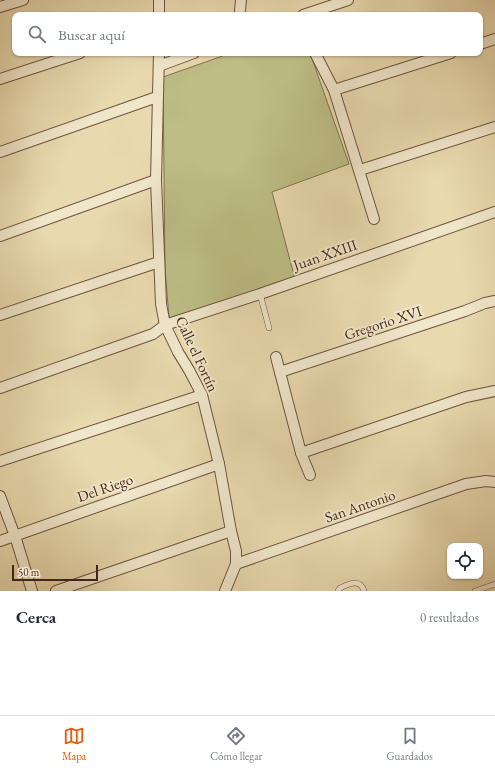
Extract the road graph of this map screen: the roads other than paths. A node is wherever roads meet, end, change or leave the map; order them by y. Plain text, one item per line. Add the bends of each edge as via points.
1 (23, 0) edge
2 (158, 0) edge
3 (348, 0) edge
4 (0, 7) edge
5 (159, 12) edge
6 (312, 12) edge
7 (495, 39) edge
8 (483, 43) edge
9 (71, 56) edge
10 (159, 56) edge
11 (186, 56) edge
12 (317, 56) edge
13 (442, 56) edge
14 (159, 66) junction
15 (0, 79) edge
16 (334, 90) junction
17 (157, 97) junction
18 (495, 128) edge
19 (0, 152) edge
20 (360, 170) junction
21 (156, 180) junction
22 (495, 212) edge
23 (374, 219) dead end
24 (0, 236) edge
25 (159, 262) junction
26 (260, 294) junction
27 (495, 301) edge
28 (0, 315) edge
29 (166, 325) junction
30 (269, 328) dead end
31 (276, 357) dead end
32 (280, 372) junction
33 (0, 388) edge
34 (495, 391) edge
35 (202, 395) junction
36 (302, 453) junction
37 (0, 461) edge
38 (219, 464) junction
39 (310, 475) dead end
40 (495, 482) edge
41 (0, 496) edge
42 (231, 531) junction
43 (15, 536) junction
44 (0, 541) edge
45 (236, 564) junction
46 (495, 584) edge
47 (32, 591) edge
48 (56, 591) edge
49 (225, 591) edge
50 (338, 591) edge
51 (364, 591) edge
52 (475, 591) edge

1 - 4 street
2 - 5 street
3 - 6 street
7 - 8 street
9 - 15 street
10 - 14 street, Calle el Fortín
11 - 14 street
12 - 16 street
13 - 16 street
14 - 17 street, Calle el Fortín
16 - 20 street
17 - 19 street
17 - 21 street, Calle el Fortín
18 - 20 street
20 - 23 street
21 - 24 street
21 - 25 street, Calle el Fortín
22 - 26 street, Juan XXIII
25 - 28 street
25 - 29 street, Calle el Fortín via 161,304
26 - 29 street, Juan XXIII
26 - 30 lane
27 - 32 street, Gregorio XVI
29 - 33 street, Juan XXIII via 153,334
29 - 35 street, Calle el Fortín
31 - 32 street
32 - 36 street
34 - 36 street via 466,397
35 - 37 street
35 - 38 street, Calle el Fortín
36 - 39 street
38 - 42 street, Calle el Fortín
38 - 43 street, Del Riego
40 - 45 street, San Antonio via 466,484
41 - 43 street
42 - 45 street, Calle el Fortín
42 - 48 street
43 - 44 street, Del Riego
43 - 47 street
45 - 49 street, Calle el Fortín
46 - 52 lane
50 - 51 lane via 353,582 363,587

